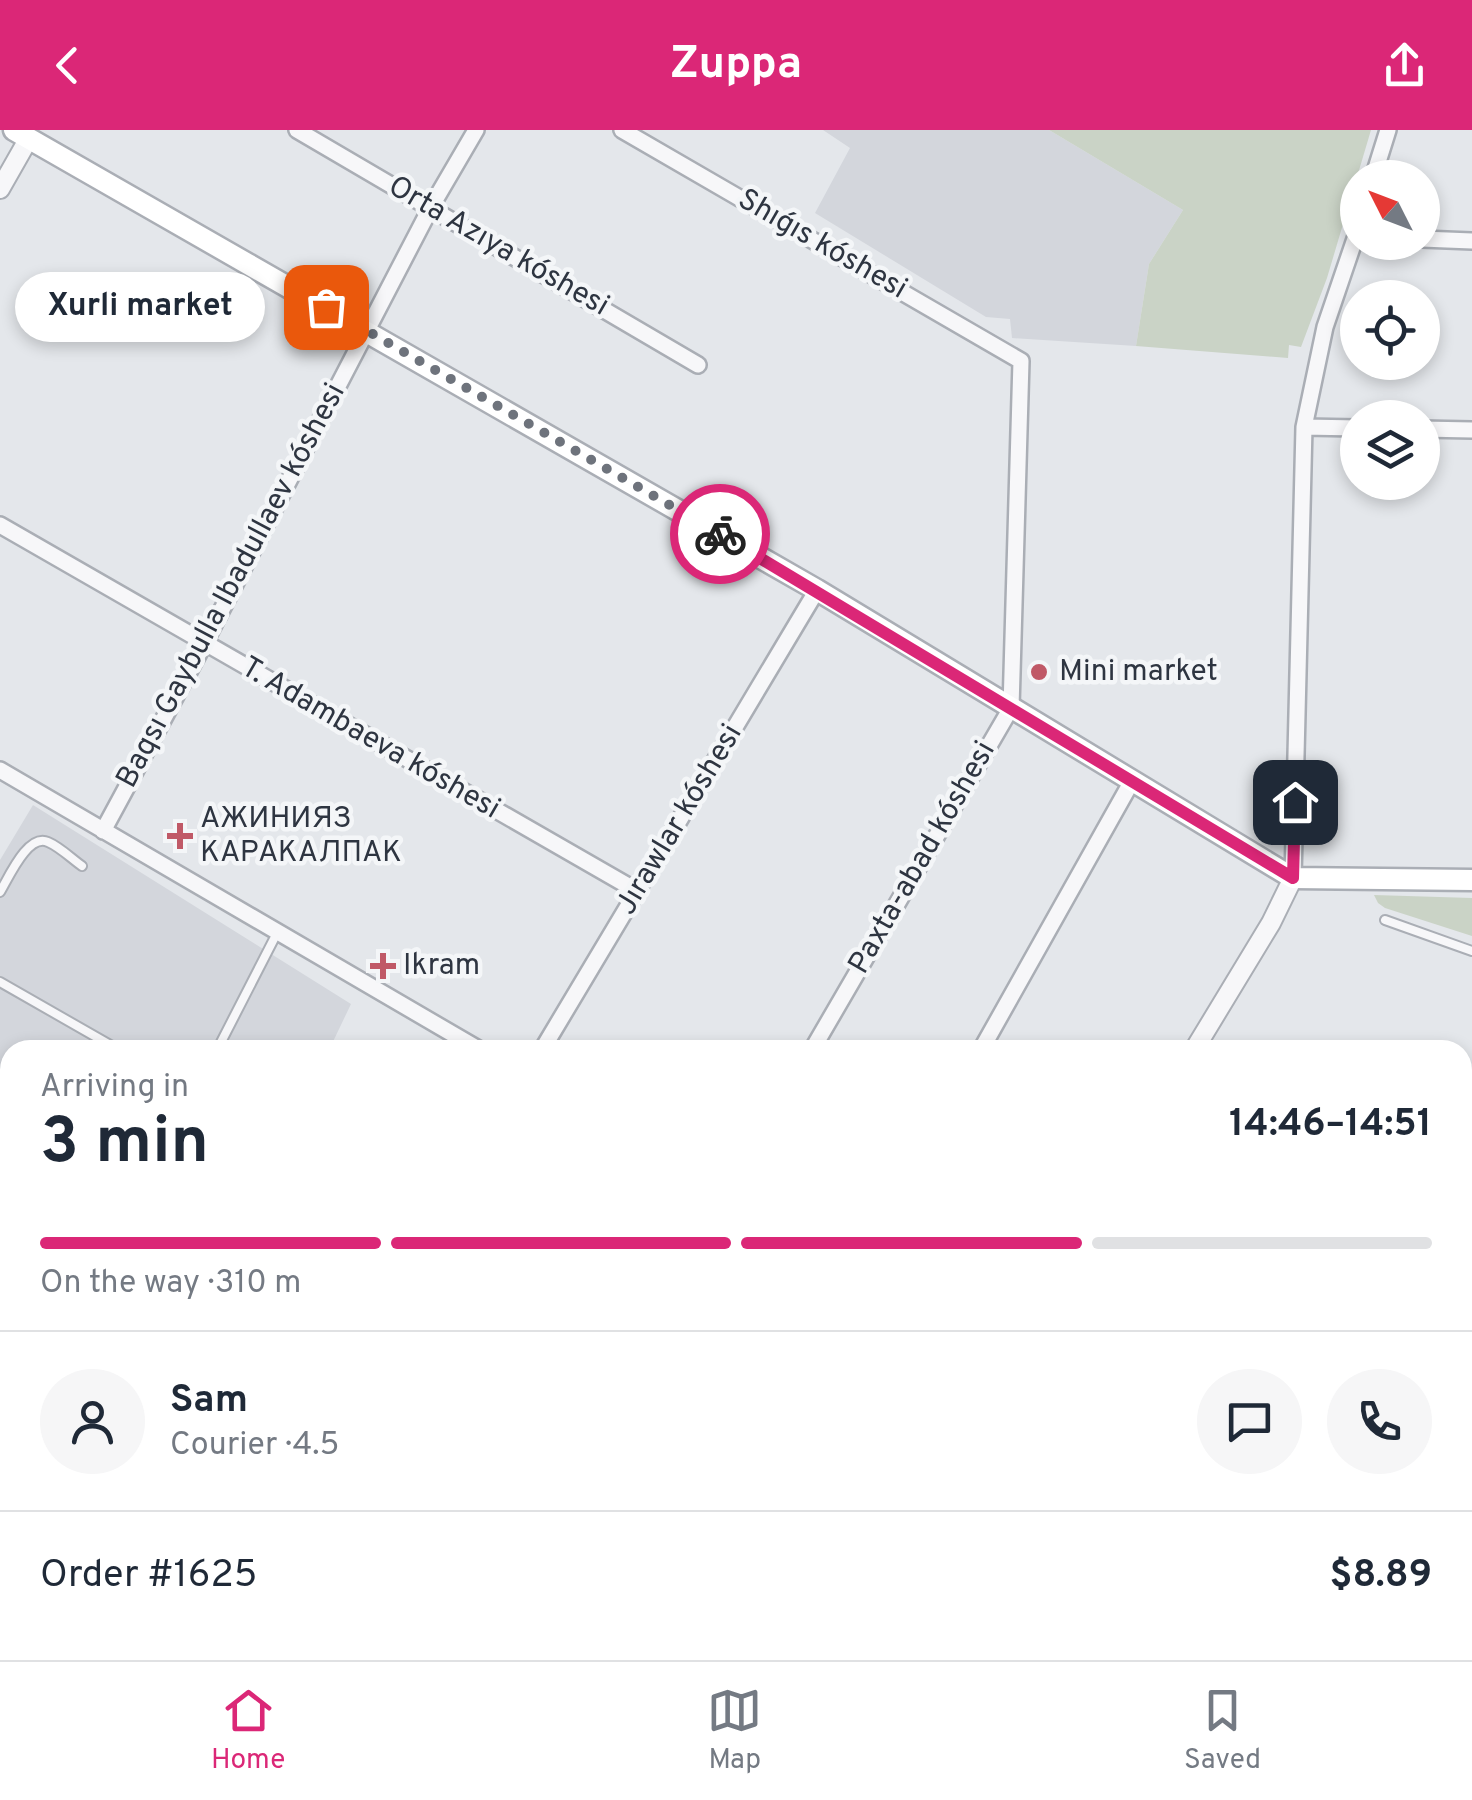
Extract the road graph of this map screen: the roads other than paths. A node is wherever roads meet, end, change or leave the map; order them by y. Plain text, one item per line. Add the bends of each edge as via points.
1 (297, 130) edge
2 (476, 130) edge
3 (622, 130) edge
4 (1388, 130) edge
5 (26, 133) edge
6 (1379, 160) edge
7 (0, 189) edge
8 (431, 207) junction
9 (1440, 240) edge
10 (1472, 241) edge
11 (1349, 260) edge
12 (366, 330) junction
13 (1021, 361) joint
14 (698, 365) dead end
15 (1304, 427) junction
16 (1340, 428) edge
17 (1440, 429) edge
18 (1472, 430) edge
19 (0, 525) edge
20 (818, 590) junction
21 (204, 644) junction
22 (1011, 708) junction
23 (0, 770) edge
24 (1132, 781) junction
25 (103, 831) junction
26 (82, 866) dead end
27 (1293, 878) junction
28 (1472, 880) edge
29 (638, 891) junction
30 (0, 892) edge
31 (1385, 920) dead end
32 (278, 933) junction
33 (1472, 951) edge
34 (0, 982) edge
35 (102, 1040) edge
36 (222, 1040) edge
37 (463, 1040) edge
38 (548, 1040) edge
39 (818, 1040) edge
40 (987, 1040) edge
41 (1200, 1040) edge

1 - 8 street, Orta Azıya kóshesi
2 - 8 street, Baqsı Gaybulla Ibadullaev kóshesi
3 - 13 street, Shıǵıs kóshesi
4 - 6 street
5 - 7 street
5 - 12 main road
8 - 12 street, Baqsı Gaybulla Ibadullaev kóshesi
8 - 14 street, Orta Azıya kóshesi
9 - 10 street
11 - 15 street
12 - 20 main road
12 - 21 street, Baqsı Gaybulla Ibadullaev kóshesi
13 - 22 street, Paxta-abad kóshesi
15 - 16 street
15 - 27 street
17 - 18 street
19 - 21 street, T. Adambaeva kóshesi
20 - 22 main road
20 - 29 street, Jırawlar kóshesi
21 - 25 street, Baqsı Gaybulla Ibadullaev kóshesi
21 - 29 street, T. Adambaeva kóshesi
22 - 24 main road
22 - 39 street, Paxta-abad kóshesi
23 - 25 street
24 - 27 main road
24 - 40 street
25 - 32 street
26 - 30 lane via 38,840
27 - 28 main road
27 - 41 street
29 - 38 street, Jırawlar kóshesi
31 - 33 lane
32 - 36 lane
32 - 37 street
34 - 35 lane

